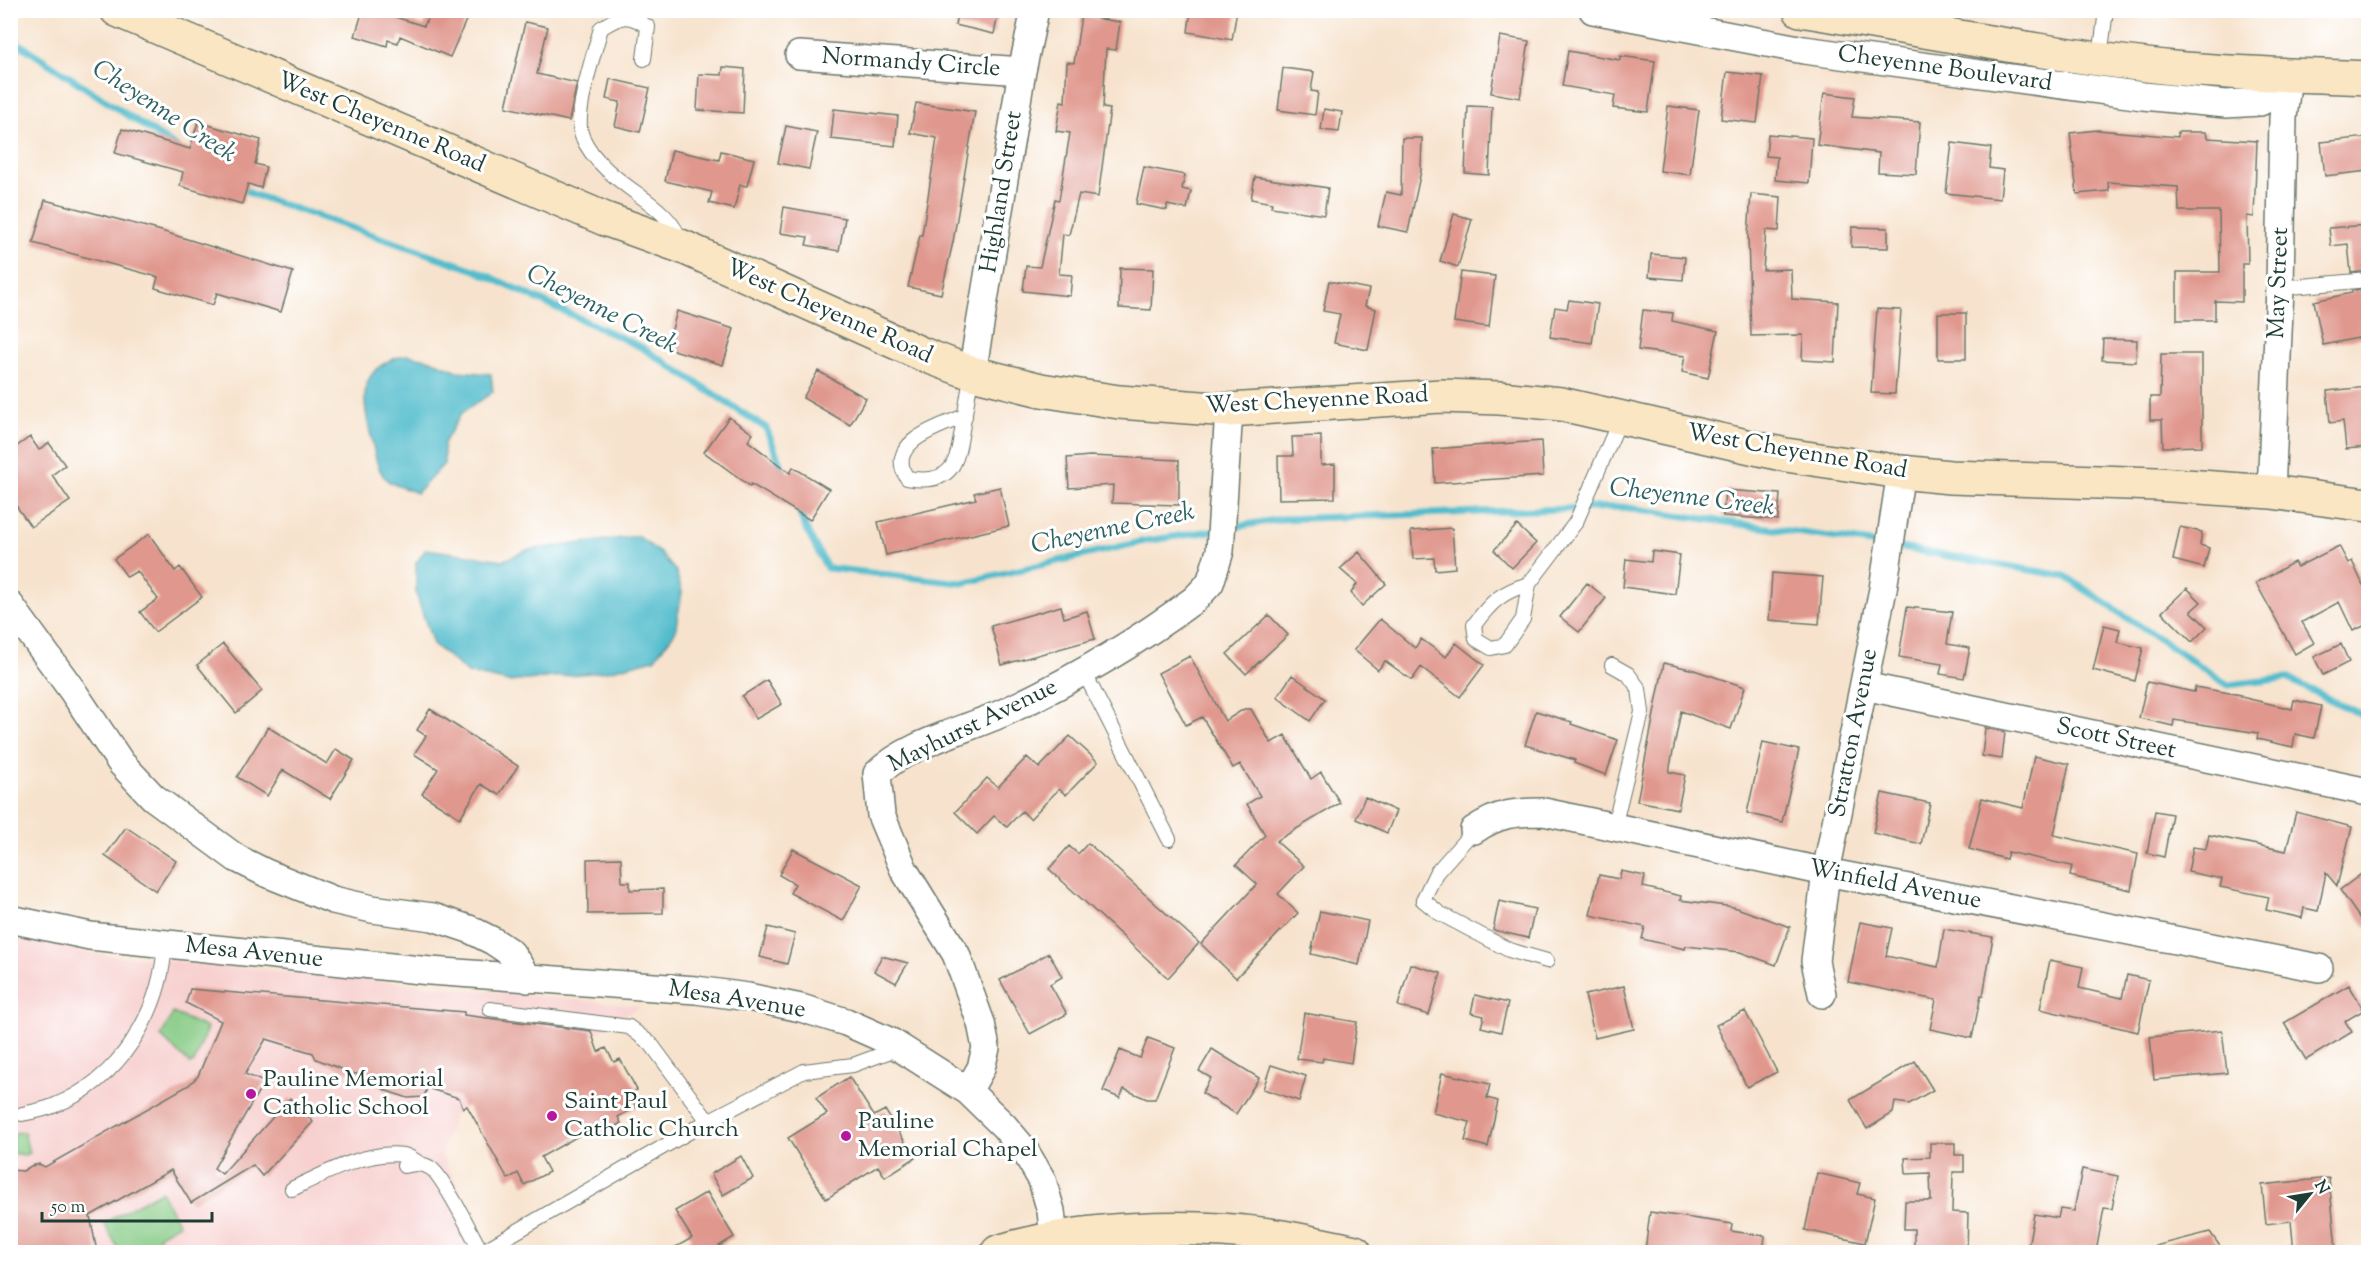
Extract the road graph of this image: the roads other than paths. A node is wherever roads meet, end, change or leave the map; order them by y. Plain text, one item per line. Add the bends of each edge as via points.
1 (117, 10) edge
2 (1035, 10) edge
3 (1593, 10) edge
4 (1800, 10) edge
5 (2106, 10) edge
6 (799, 55) dead end
7 (2100, 58) junction
8 (644, 59) dead end
9 (1022, 71) junction
10 (2288, 75) junction
11 (2368, 78) edge
12 (683, 247) junction
13 (2368, 280) edge
14 (2280, 288) junction
15 (972, 373) junction
16 (1229, 410) junction
17 (965, 416) junction
18 (1621, 417) junction
19 (1902, 472) junction
20 (2271, 492) junction
21 (2368, 505) edge
22 (1528, 584) junction
23 (10, 605) edge
24 (1612, 665) dead end
25 (1084, 672) junction
26 (1864, 686) junction
27 (2368, 792) edge
28 (1614, 827) junction
29 (1474, 830) joint
30 (1169, 838) dead end
31 (1826, 872) junction
32 (11, 921) edge
33 (165, 943) junction
34 (1547, 961) dead end
35 (2319, 968) dead end
36 (528, 979) junction
37 (1822, 994) dead end
38 (490, 1009) dead end
39 (899, 1048) junction
40 (968, 1091) junction
41 (22, 1114) dead end
42 (708, 1121) junction
43 (419, 1163) junction
44 (404, 1166) dead end
45 (292, 1189) dead end
46 (1054, 1239) junction
47 (1292, 1246) edge
48 (481, 1252) edge
49 (998, 1252) edge
50 (1355, 1252) edge

1 - 12 street, West Cheyenne Road via 605,219
2 - 9 street, Highland Street
3 - 10 street, Cheyenne Boulevard via 1804,50 2131,95 2226,104 2260,102 2274,95
4 - 7 street, Cheyenne Boulevard
5 - 7 lane
6 - 9 street, Normandy Circle
7 - 10 street, Cheyenne Boulevard via 2172,68
8 - 12 lane via 648,27 633,17 618,18 601,28 581,105 581,134 595,156 621,183 656,208 677,230
9 - 15 street, Highland Street
10 - 11 street, Cheyenne Boulevard
10 - 14 street, May Street via 2283,118
12 - 15 street, West Cheyenne Road
13 - 14 lane
14 - 20 street, May Street
15 - 16 street, West Cheyenne Road via 1041,390 1119,402
15 - 17 lane
16 - 18 street, West Cheyenne Road via 1468,396 1561,404
16 - 25 street, Mayhurst Avenue via 1221,544 1210,583 1195,599
17 - 17 lane via 952,468 924,481 907,478 901,458 906,448 919,436
18 - 19 street, West Cheyenne Road via 1786,455
18 - 22 lane via 1576,522
19 - 20 street, West Cheyenne Road
19 - 26 street, Stratton Avenue
20 - 21 street, West Cheyenne Road
22 - 22 lane via 1523,619 1505,645 1491,648 1476,639 1474,625 1489,604
23 - 36 street via 121,763 153,796 236,858 333,900 433,917 469,929 511,953
24 - 28 lane via 1628,674 1639,689 1642,712
25 - 30 lane
25 - 40 street, Mayhurst Avenue via 992,718 906,753 887,763 877,774 881,815 899,860 956,954 981,1023 986,1048 981,1068
26 - 27 street, Scott Street
26 - 31 street, Stratton Avenue
28 - 29 street, Winfield Avenue via 1544,812 1513,812
28 - 31 street, Winfield Avenue
29 - 34 lane via 1436,873 1423,900 1509,950
31 - 35 street, Winfield Avenue
31 - 37 street, Stratton Avenue via 1815,961
32 - 33 street, Mesa Avenue via 90,936
33 - 36 street, Mesa Avenue
33 - 41 lane via 163,970 144,1025 118,1060 83,1091 53,1106
36 - 39 street, Mesa Avenue via 748,997 846,1022
38 - 42 lane via 629,1027 651,1044
39 - 40 street, Mesa Avenue
39 - 42 lane via 853,1065 804,1071
40 - 46 street, Mesa Avenue via 1025,1151 1042,1180 1052,1211
42 - 48 lane
43 - 44 lane
43 - 45 lane via 405,1155 383,1155 332,1170
43 - 48 lane via 431,1168 441,1180
46 - 47 street via 1193,1229 1232,1231
46 - 49 street
47 - 50 street

